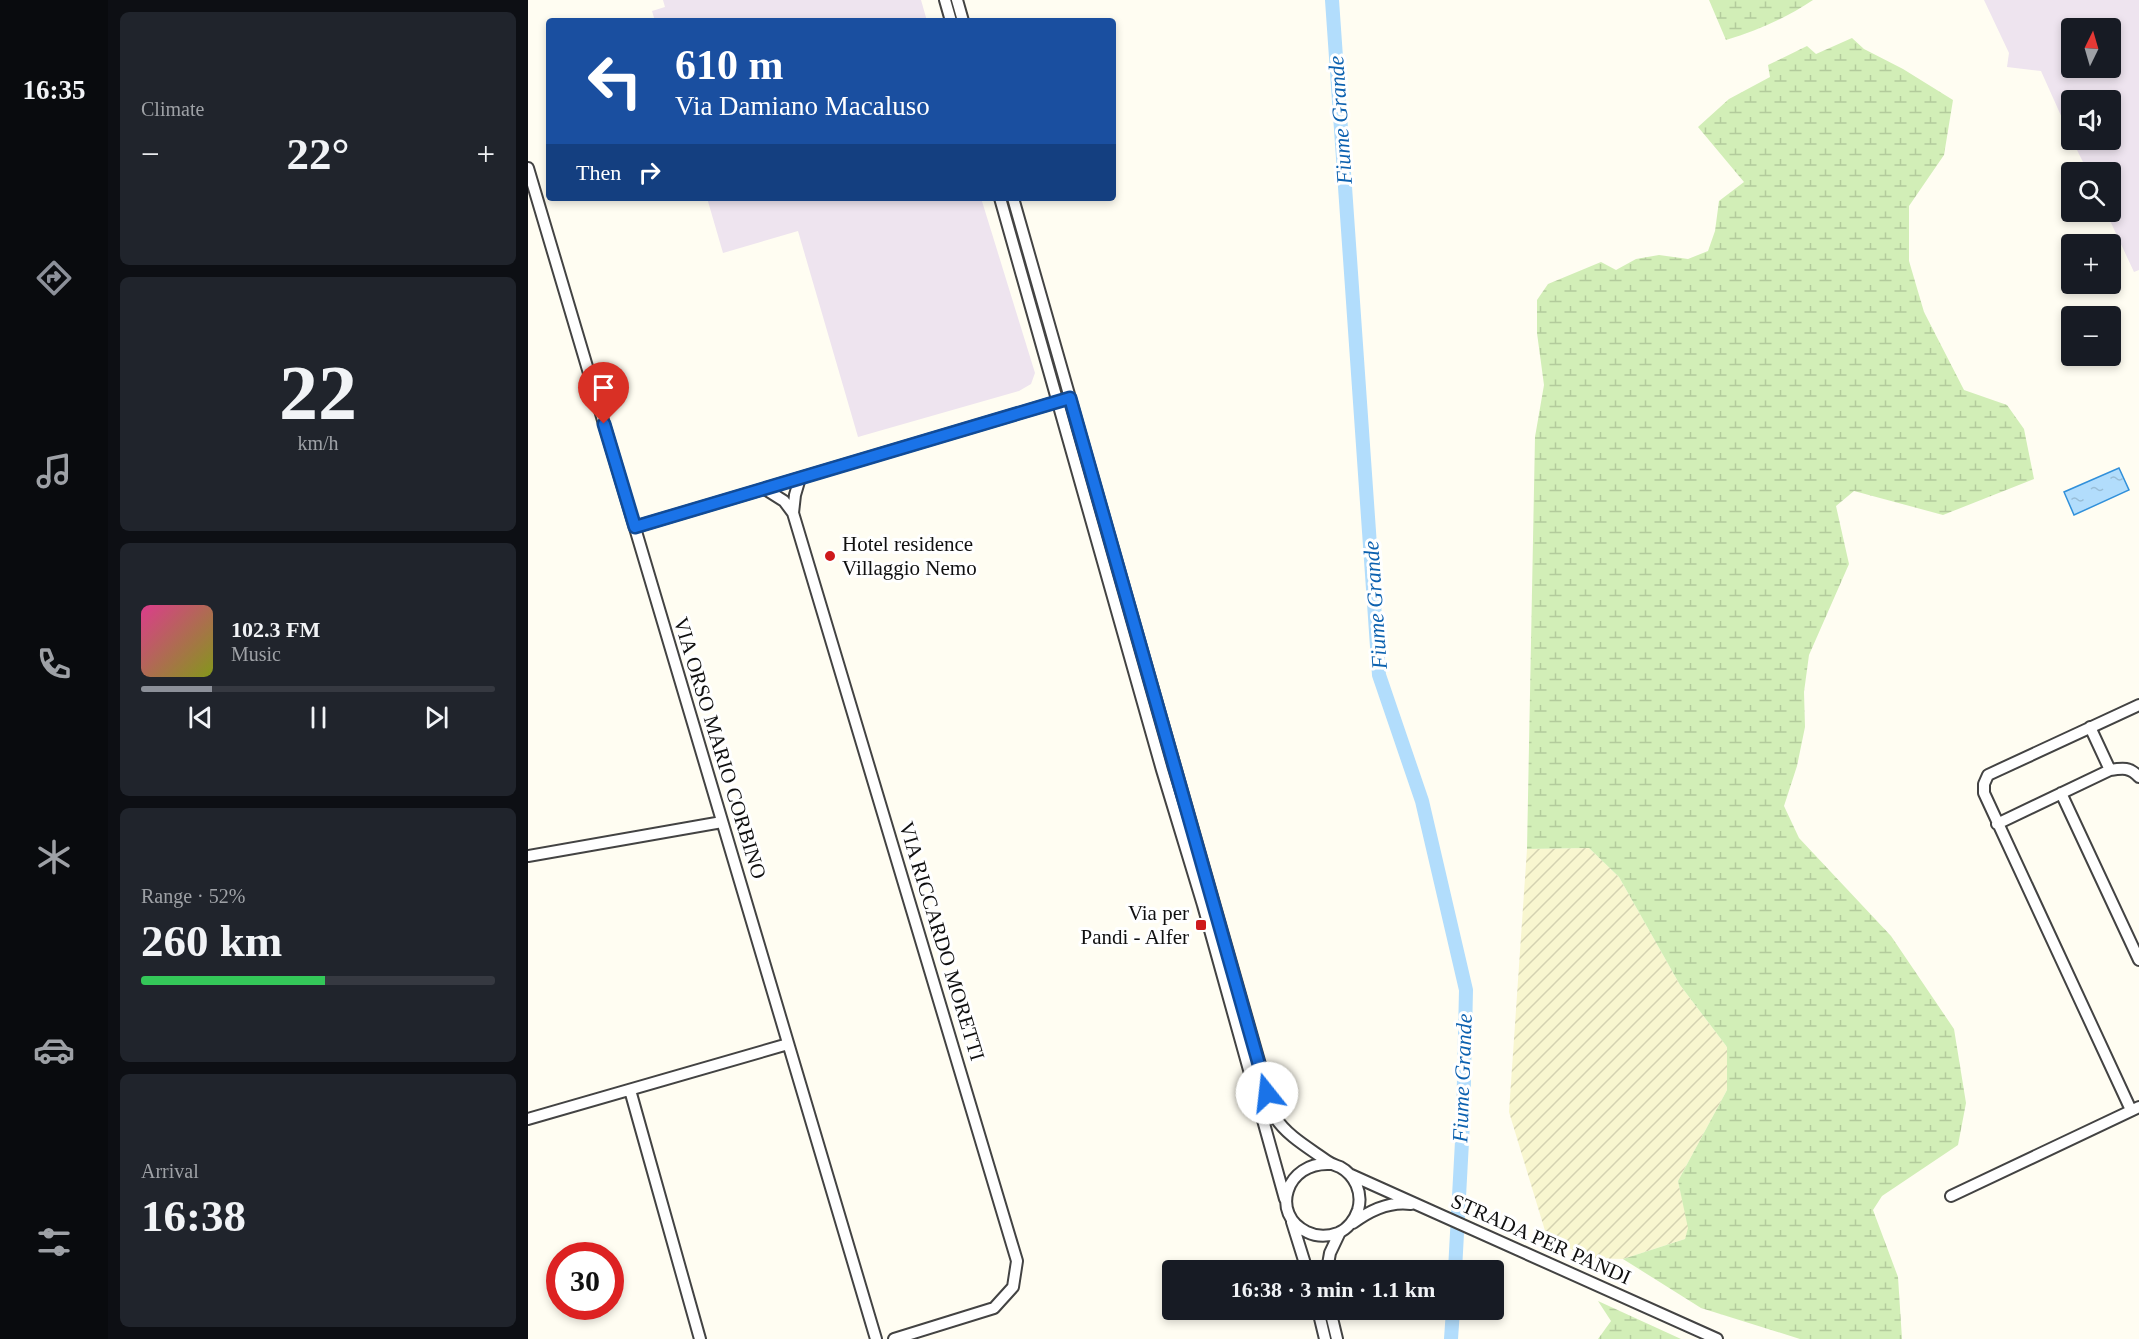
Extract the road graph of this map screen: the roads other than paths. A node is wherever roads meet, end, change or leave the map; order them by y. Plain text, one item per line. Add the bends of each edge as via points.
1 (945, 0) edge
2 (957, 0) edge
3 (950, 18) edge
4 (962, 18) edge
5 (528, 168) edge
6 (1001, 201) edge
7 (1014, 201) edge
8 (1070, 398) junction
9 (1057, 401) junction
10 (800, 478) junction
11 (765, 489) junction
12 (793, 513) junction
13 (635, 527) junction
14 (2139, 705) edge
15 (2090, 727) junction
16 (2110, 770) junction
17 (2139, 777) edge
18 (2061, 793) junction
19 (722, 822) junction
20 (1997, 824) junction
21 (528, 856) edge
22 (2139, 960) edge
23 (788, 1044) junction
24 (630, 1090) junction
25 (2135, 1108) edge
26 (528, 1119) edge
27 (1331, 1164) junction
28 (1349, 1173) junction
29 (1951, 1196) dead end
30 (1417, 1205) junction
31 (1288, 1211) junction
32 (1345, 1229) junction
33 (1304, 1260) edge
34 (1329, 1260) edge
35 (1320, 1320) edge
36 (1332, 1320) edge
37 (700, 1339) edge
38 (876, 1339) edge
39 (894, 1339) edge
40 (1325, 1339) edge
41 (1337, 1339) edge
42 (1717, 1339) edge

1 - 3 street
2 - 4 street
5 - 13 street, VIA ORSO MARIO CORBINO
6 - 9 street
7 - 8 street, STRADA PER PANDI
8 - 9 street
8 - 27 street, STRADA PER PANDI via 1275,1118 1281,1128
9 - 10 street
9 - 31 street
10 - 11 street
10 - 12 street, VIA RICCARDO MORETTI
11 - 12 street via 784,501
11 - 13 street
12 - 39 street, VIA RICCARDO MORETTI via 1017,1261 1013,1287 994,1308
13 - 19 street, VIA ORSO MARIO CORBINO
14 - 15 street
15 - 16 street
15 - 20 street via 1988,775 1983,793
16 - 17 street via 2132,770
16 - 18 street
18 - 20 street
18 - 22 street
19 - 21 street
19 - 23 street, VIA ORSO MARIO CORBINO
20 - 25 street
23 - 24 street
23 - 38 street, VIA ORSO MARIO CORBINO
24 - 26 street
24 - 37 street
25 - 29 street
27 - 28 street, STRADA PER PANDI
27 - 31 street via 1310,1165 1293,1178 1288,1188
28 - 30 street, STRADA PER PANDI
28 - 32 street via 1359,1193 1359,1204 1356,1216
30 - 32 street via 1388,1205 1363,1215
30 - 42 street, STRADA PER PANDI
31 - 32 street via 1304,1231 1315,1235 1328,1236
31 - 33 street
32 - 34 street via 1334,1243
35 - 40 street
36 - 41 street

